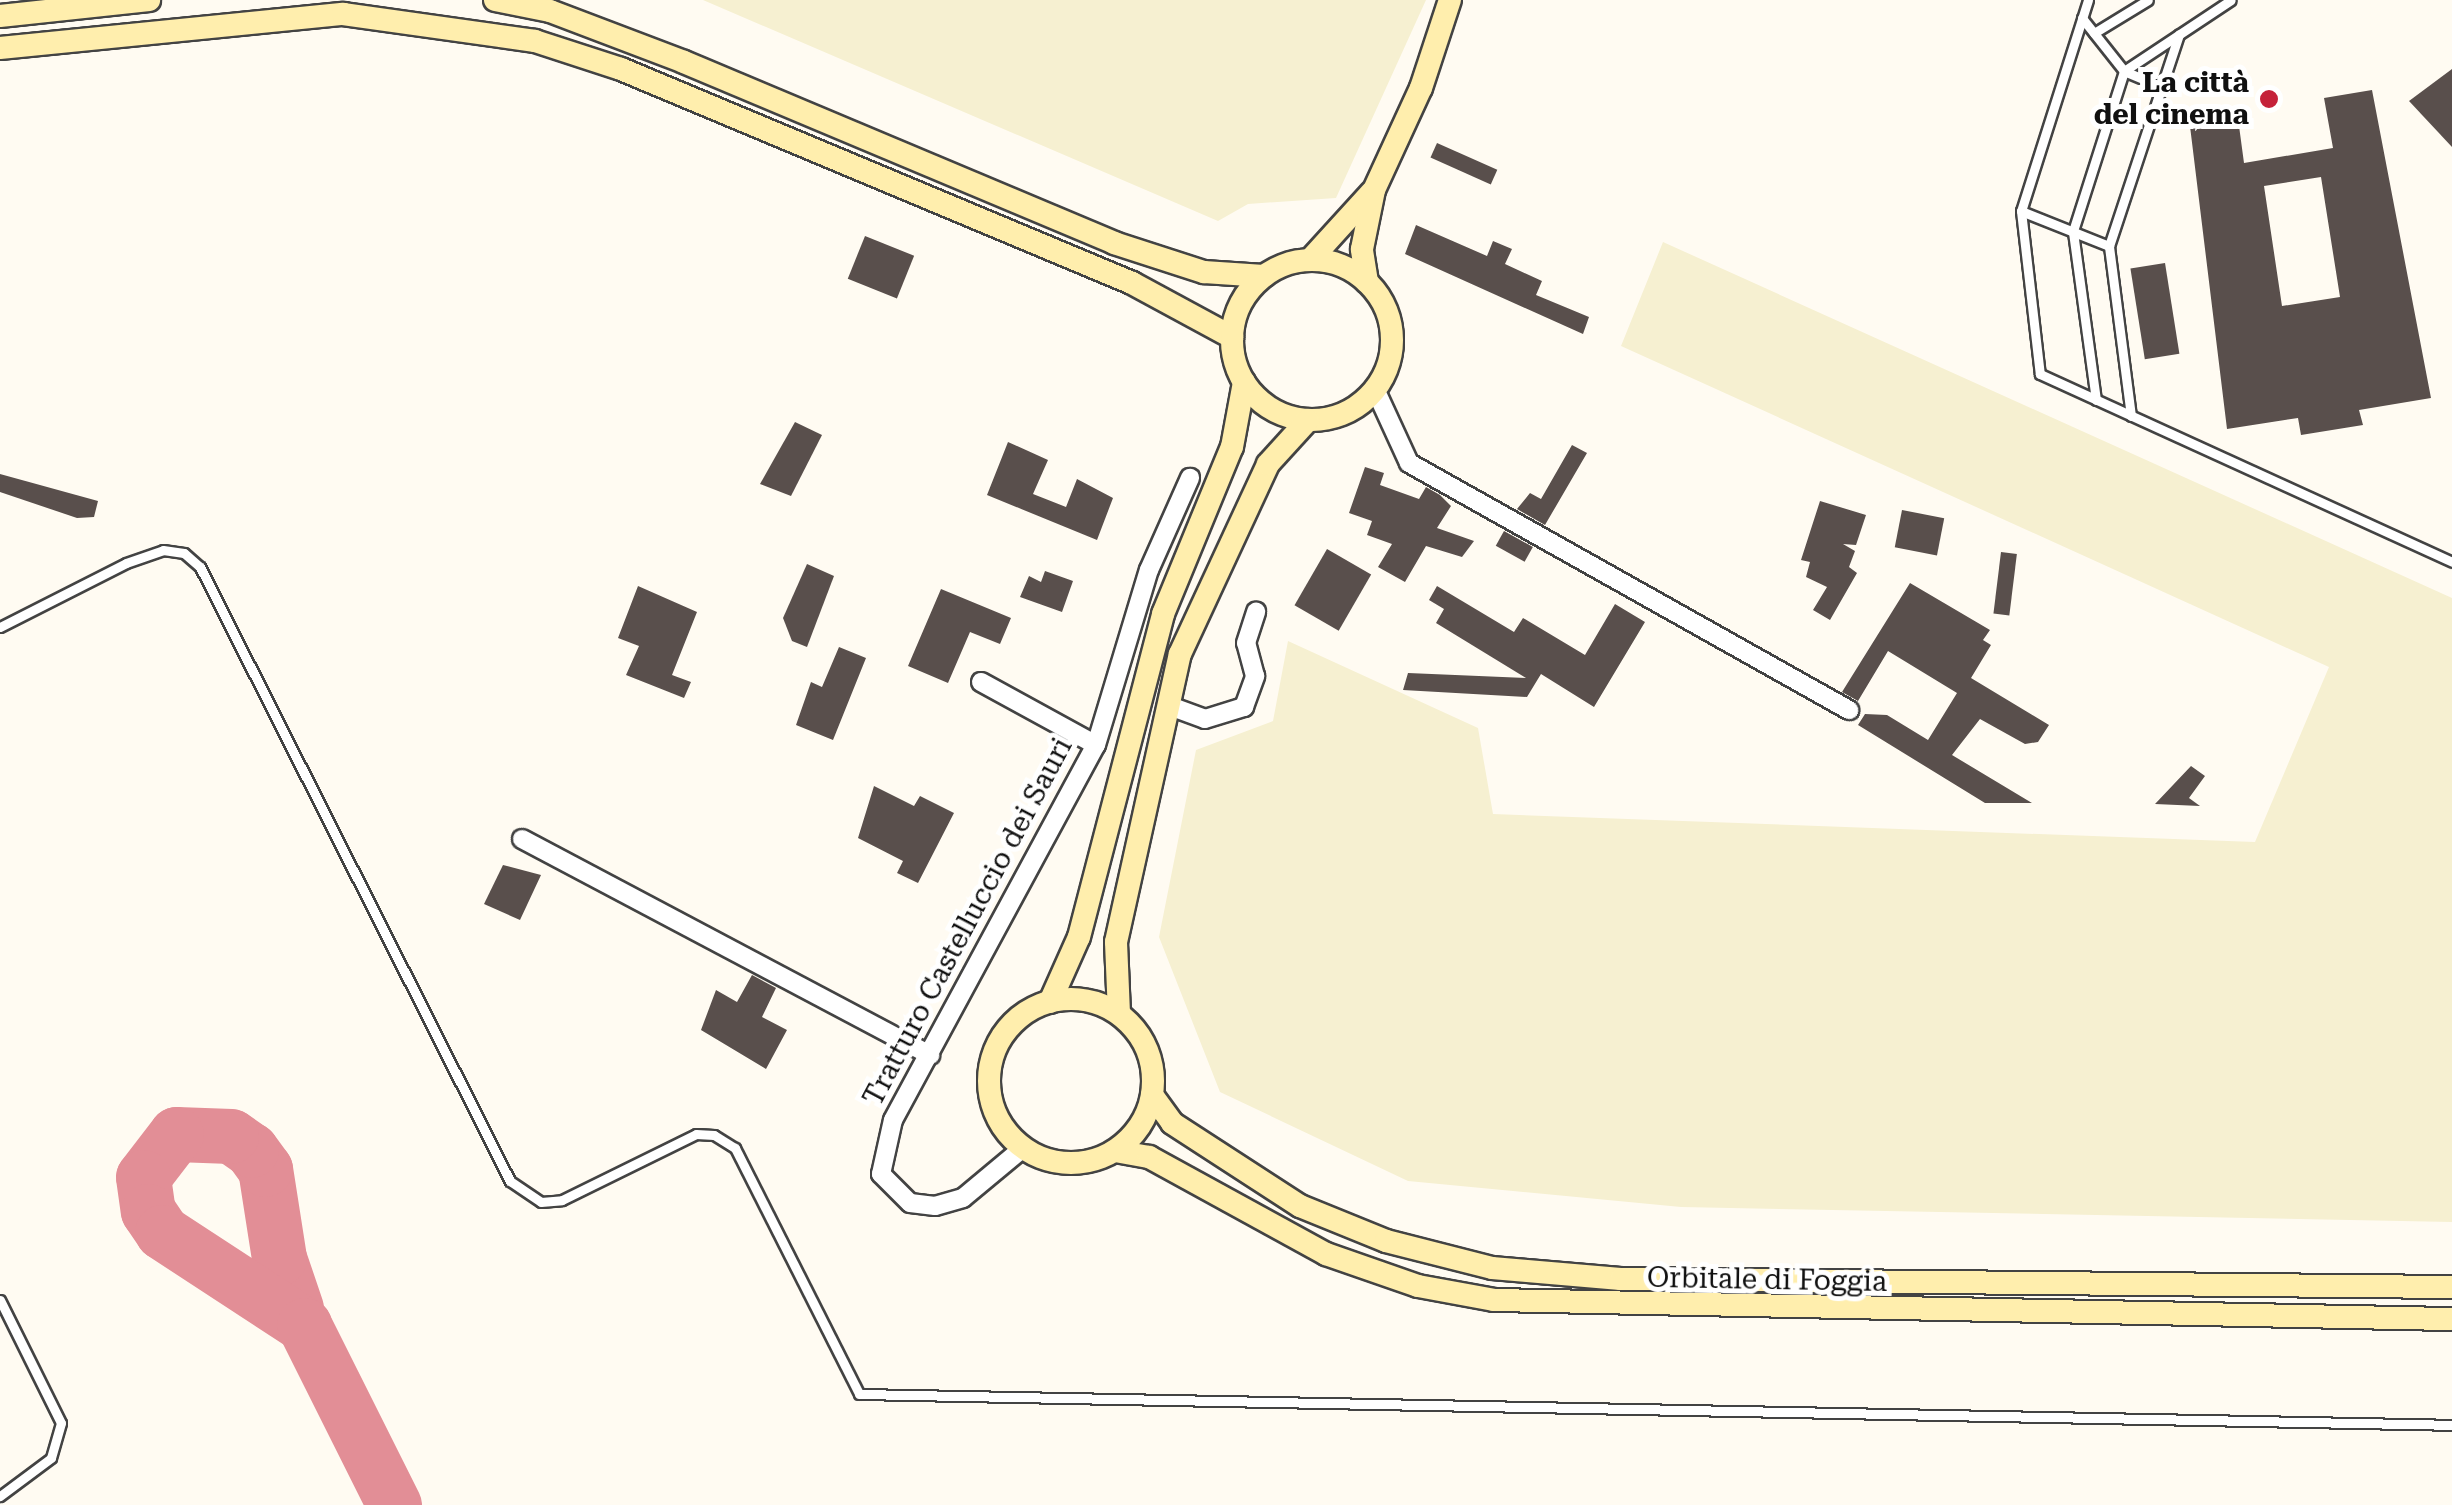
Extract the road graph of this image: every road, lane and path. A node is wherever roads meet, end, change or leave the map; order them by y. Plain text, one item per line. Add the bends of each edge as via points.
1 (149, 0) edge
2 (495, 0) edge
3 (1450, 0) edge
4 (2088, 0) edge
5 (2148, 0) edge
6 (2231, 0) edge
7 (0, 16) edge
8 (2082, 18) junction
9 (2094, 32) junction
10 (2179, 34) junction
11 (0, 48) edge
12 (2124, 71) junction
13 (2162, 88) junction
14 (1374, 190) junction
15 (2022, 211) junction
16 (2073, 231) junction
17 (2109, 246) junction
18 (1310, 260) junction
19 (1264, 276) junction
20 (1367, 282) junction
21 (1232, 337) junction
22 (1244, 382) junction
23 (1376, 389) junction
24 (2096, 400) junction
25 (2130, 416) junction
26 (1308, 420) junction
27 (1190, 478) dead end
28 (2452, 562) edge
29 (1256, 612) dead end
30 (0, 627) edge
31 (981, 682) dead end
32 (1167, 704) junction
33 (1849, 710) dead end
34 (1096, 745) junction
35 (522, 839) dead end
36 (1050, 1002) junction
37 (1119, 1014) junction
38 (930, 1055) junction
39 (1152, 1095) junction
40 (1022, 1148) junction
41 (1115, 1151) junction
42 (2452, 1288) edge
43 (0, 1300) edge
44 (2452, 1319) edge
45 (2452, 1426) edge
46 (0, 1496) edge

1 - 7 main road
2 - 19 main road via 550,11 684,62 1114,244 1204,272
3 - 14 main road via 1421,88
4 - 8 lane
5 - 9 lane
6 - 10 lane
8 - 9 lane
8 - 15 lane
9 - 12 lane
10 - 12 lane
10 - 13 lane
11 - 21 main road via 344,14 535,41 620,69 1114,276
12 - 13 lane
12 - 16 lane
13 - 17 lane
14 - 18 main road
14 - 20 main road via 1362,249
15 - 16 lane
15 - 24 lane via 2040,374
16 - 17 lane
16 - 24 lane
17 - 25 lane
18 - 19 main road
18 - 20 main road
19 - 21 main road via 1236,314
20 - 23 main road via 1392,338
21 - 22 main road
22 - 26 main road via 1271,409
22 - 36 main road via 1232,447 1162,614 1079,937
23 - 26 main road via 1346,413
23 - 33 street via 1409,463
24 - 25 lane
25 - 28 lane
26 - 32 main road via 1268,464 1224,546
27 - 34 street, Tratturo Castelluccio dei Sauri via 1148,570
29 - 32 street via 1246,643 1255,676 1244,707 1205,720
30 - 45 lane via 126,563 163,550 184,552 200,567 510,1181 540,1202 562,1200 696,1134 714,1135 735,1148 858,1394
31 - 34 street
32 - 37 main road via 1116,942
34 - 38 street, Tratturo Castelluccio dei Sauri
35 - 38 street
36 - 37 main road via 1094,1003
36 - 40 main road via 1006,1030 989,1080 1004,1129
37 - 39 main road via 1146,1048
38 - 40 street, Tratturo Castelluccio dei Sauri via 880,1147 881,1174 897,1195 935,1206 963,1198
39 - 41 main road via 1139,1127
39 - 42 main road, Orbitale di Foggia via 1172,1122 1300,1206 1386,1241 1492,1268 1621,1279
40 - 41 main road via 1068,1163
41 - 44 main road, Orbitale di Foggia via 1148,1157 1326,1254 1418,1286 1494,1300
43 - 46 lane via 61,1423 51,1458

